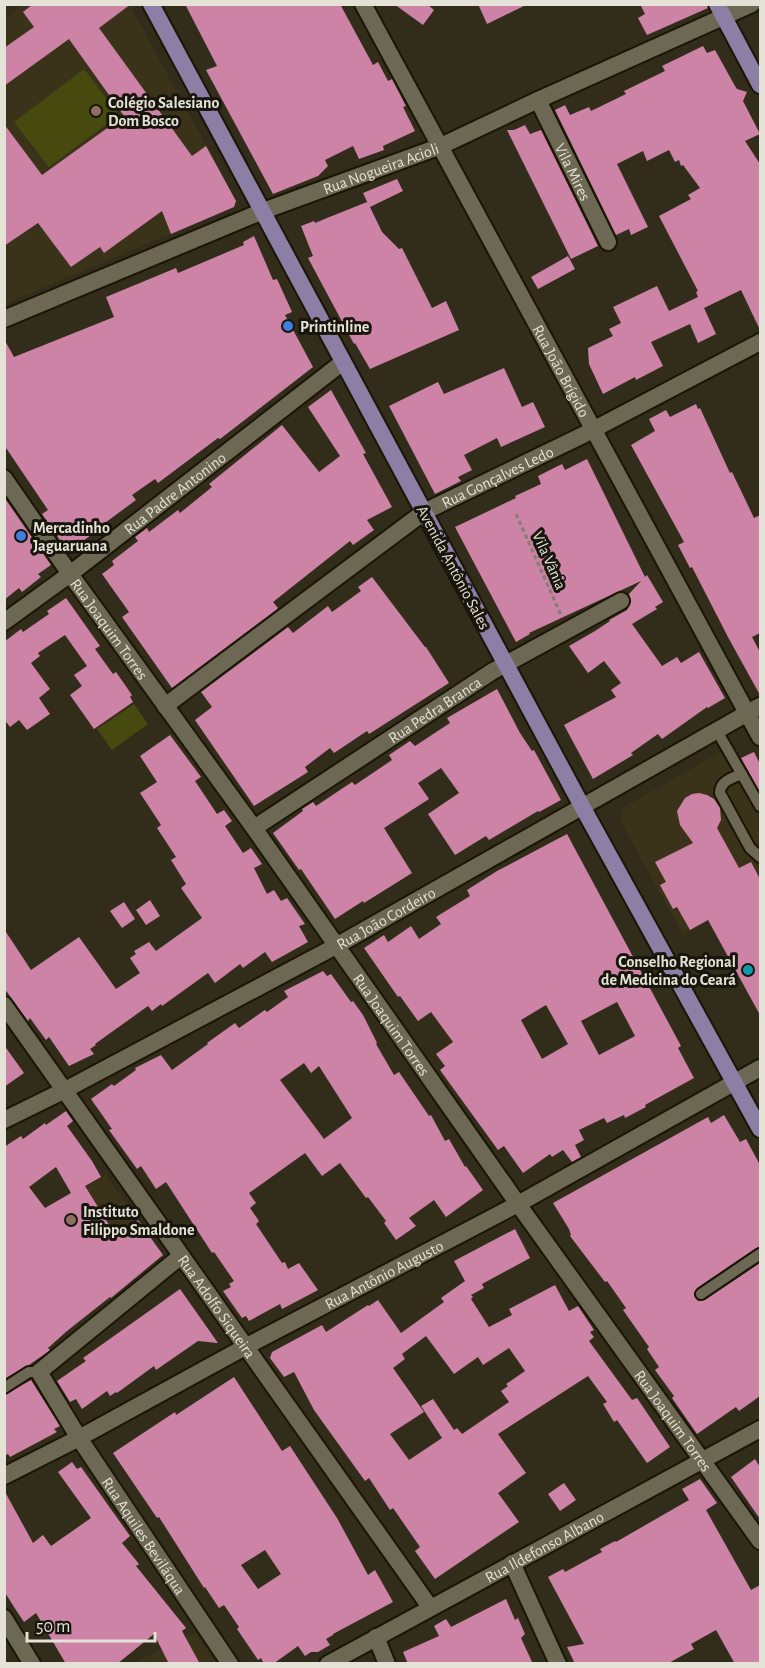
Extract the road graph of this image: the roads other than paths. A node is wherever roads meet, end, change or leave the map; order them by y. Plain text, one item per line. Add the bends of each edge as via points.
1 (151, 4) edge
2 (363, 4) edge
3 (752, 4) edge
4 (720, 11) edge
5 (760, 85) edge
6 (538, 100) junction
7 (441, 146) junction
8 (263, 212) junction
9 (608, 242) dead end
10 (4, 319) edge
11 (760, 342) edge
12 (343, 362) junction
13 (594, 429) junction
14 (4, 478) edge
15 (424, 512) junction
16 (70, 574) junction
17 (621, 601) dead end
18 (4, 622) edge
19 (506, 663) junction
20 (165, 706) junction
21 (754, 710) edge
22 (717, 730) junction
23 (760, 737) edge
24 (742, 774) junction
25 (760, 806) edge
26 (583, 808) junction
27 (254, 828) junction
28 (760, 857) edge
29 (336, 946) junction
30 (4, 1005) edge
31 (760, 1068) edge
32 (735, 1082) junction
33 (65, 1090) junction
34 (4, 1120) edge
35 (760, 1129) edge
36 (518, 1204) junction
37 (760, 1254) edge
38 (181, 1256) junction
39 (701, 1294) dead end
40 (245, 1347) junction
41 (39, 1372) junction
42 (4, 1388) edge
43 (760, 1429) edge
44 (79, 1438) junction
45 (703, 1460) junction
46 (4, 1476) edge
47 (760, 1541) edge
48 (512, 1563) junction
49 (430, 1607) junction
50 (4, 1618) edge
51 (375, 1637) junction
52 (32, 1664) edge
53 (230, 1664) edge
54 (328, 1664) edge
55 (387, 1664) edge
56 (558, 1664) edge

1 - 8 main road, Avenida Antônio Sales
2 - 7 street, Rua João Brígido
3 - 4 street, Rua Nogueira Acioli
4 - 5 main road
4 - 6 street, Rua Nogueira Acioli
6 - 7 street, Rua Nogueira Acioli
6 - 9 street, Vila Mires
7 - 8 street, Rua Nogueira Acioli
7 - 13 street, Rua João Brígido
8 - 10 street, Rua Nogueira Acioli
8 - 12 main road, Avenida Antônio Sales
11 - 13 street, Rua Gonçalves Ledo
12 - 15 main road, Avenida Antônio Sales
12 - 16 street, Rua Padre Antonino
13 - 15 street, Rua Gonçalves Ledo
13 - 21 street, Rua João Brígido
14 - 16 street, Rua Joaquim Torres
15 - 19 main road, Avenida Antônio Sales
15 - 20 street, Rua Gonçalves Ledo
16 - 18 street, Rua Padre Antonino
16 - 20 street, Rua Joaquim Torres
17 - 19 street, Rua Pedra Branca
19 - 26 main road, Avenida Antônio Sales
19 - 27 street, Rua Pedra Branca
20 - 27 street, Rua Joaquim Torres
21 - 22 street, Rua João Cordeiro
21 - 23 street, Rua João Brígido
22 - 24 lane
22 - 26 street, Rua João Cordeiro
24 - 25 lane
24 - 28 lane via 726,781 720,793 750,848
26 - 29 street, Rua João Cordeiro
26 - 32 main road, Avenida Antônio Sales
27 - 29 street, Rua Joaquim Torres
29 - 33 street, Rua João Cordeiro
29 - 36 street, Rua Joaquim Torres
30 - 33 street, Rua Adolfo Siqueira
31 - 32 street, Rua Antônio Augusto
32 - 35 main road, Avenida Antônio Sales
32 - 36 street, Rua Antônio Augusto
33 - 34 street, Rua João Cordeiro
33 - 38 street, Rua Adolfo Siqueira
36 - 40 street, Rua Antônio Augusto
36 - 45 street, Rua Joaquim Torres
37 - 39 lane
38 - 40 street, Rua Adolfo Siqueira
38 - 41 street
40 - 44 street, Rua Antônio Augusto
40 - 49 street, Rua Adolfo Siqueira
41 - 42 lane via 28,1372
41 - 44 street, Rua Aquiles Beviláqua
43 - 45 street, Rua Ildefonso Albano
44 - 46 street, Rua Antônio Augusto
44 - 53 street, Rua Aquiles Beviláqua
45 - 47 street, Rua Joaquim Torres
45 - 48 street, Rua Ildefonso Albano
48 - 49 street, Rua Ildefonso Albano
48 - 56 street
49 - 51 street, Rua Ildefonso Albano
50 - 52 street
51 - 54 street, Rua Ildefonso Albano
51 - 55 street

